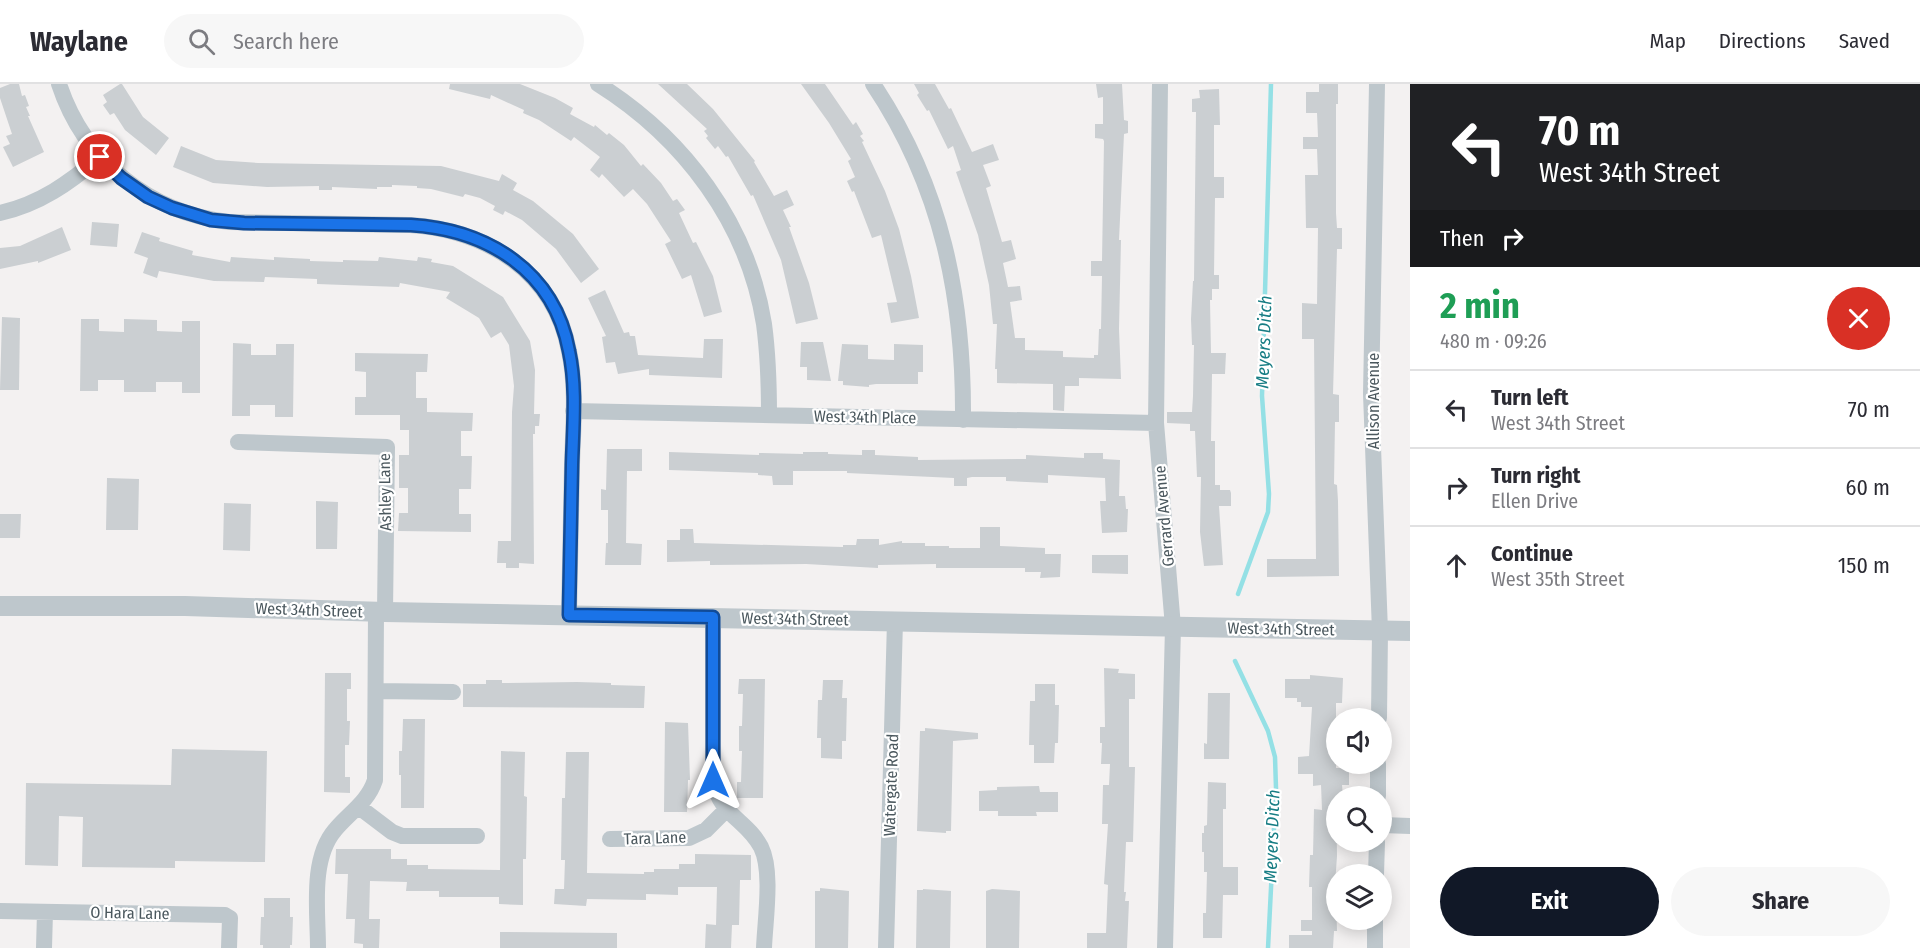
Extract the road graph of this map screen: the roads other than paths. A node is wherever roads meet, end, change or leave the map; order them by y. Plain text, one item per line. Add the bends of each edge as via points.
1 (59, 84) edge
2 (598, 84) edge
3 (873, 84) edge
4 (1160, 84) edge
5 (1377, 84) edge
6 (100, 157) junction
7 (0, 213) edge
8 (573, 411) junction
9 (769, 415) junction
10 (963, 420) junction
11 (1156, 423) junction
12 (238, 442) dead end
13 (0, 606) edge
14 (381, 612) junction
15 (569, 615) junction
16 (713, 617) junction
17 (895, 621) junction
18 (1173, 627) junction
19 (1380, 630) junction
20 (1410, 631) edge
21 (376, 691) junction
22 (453, 692) dead end
23 (1379, 708) edge
24 (359, 807) junction
25 (726, 810) junction
26 (1392, 825) edge
27 (1410, 826) edge
28 (477, 836) dead end
29 (610, 839) dead end
30 (0, 911) edge
31 (45, 912) junction
32 (1376, 930) edge
33 (44, 948) edge
34 (229, 948) edge
35 (318, 948) edge
36 (764, 948) edge
37 (886, 948) edge
38 (1165, 948) edge
39 (1375, 948) edge

1 - 6 street via 74,120
2 - 9 street via 639,112 671,141 729,220 747,261 762,314
3 - 10 street via 912,154 944,242 961,333
4 - 11 street, Gerrard Avenue
5 - 19 street, Allison Avenue via 1371,394
6 - 7 street via 50,195
6 - 8 street via 133,187 193,215 229,222 440,227 494,246 533,279 555,310 568,345
8 - 9 street, West 34th Place
8 - 15 street
9 - 10 street, West 34th Place
10 - 11 street, West 34th Place
11 - 18 street, Gerrard Avenue
12 - 14 street, Ashley Lane via 387,447
13 - 14 street, West 34th Street
14 - 15 street, West 34th Street
14 - 21 street, Ashley Lane
15 - 16 street, West 34th Street
16 - 17 street, West 34th Street
16 - 25 street via 713,780
17 - 18 street, West 34th Street
17 - 37 street, Watergate Road
18 - 19 street, West 34th Street
18 - 38 street, Gerrard Avenue
19 - 20 street, West 34th Street
19 - 23 street, Allison Avenue
21 - 22 street
21 - 24 street, Ashley Lane via 376,775
24 - 28 street via 402,836
24 - 35 street, Ashley Lane via 336,829 322,854 318,872
25 - 29 street, Tara Lane via 706,830 689,838
25 - 36 street via 749,831 764,854
26 - 27 street
30 - 31 street, O Hara Lane
31 - 33 street
31 - 34 street, O Hara Lane via 225,915 230,918
32 - 39 street

